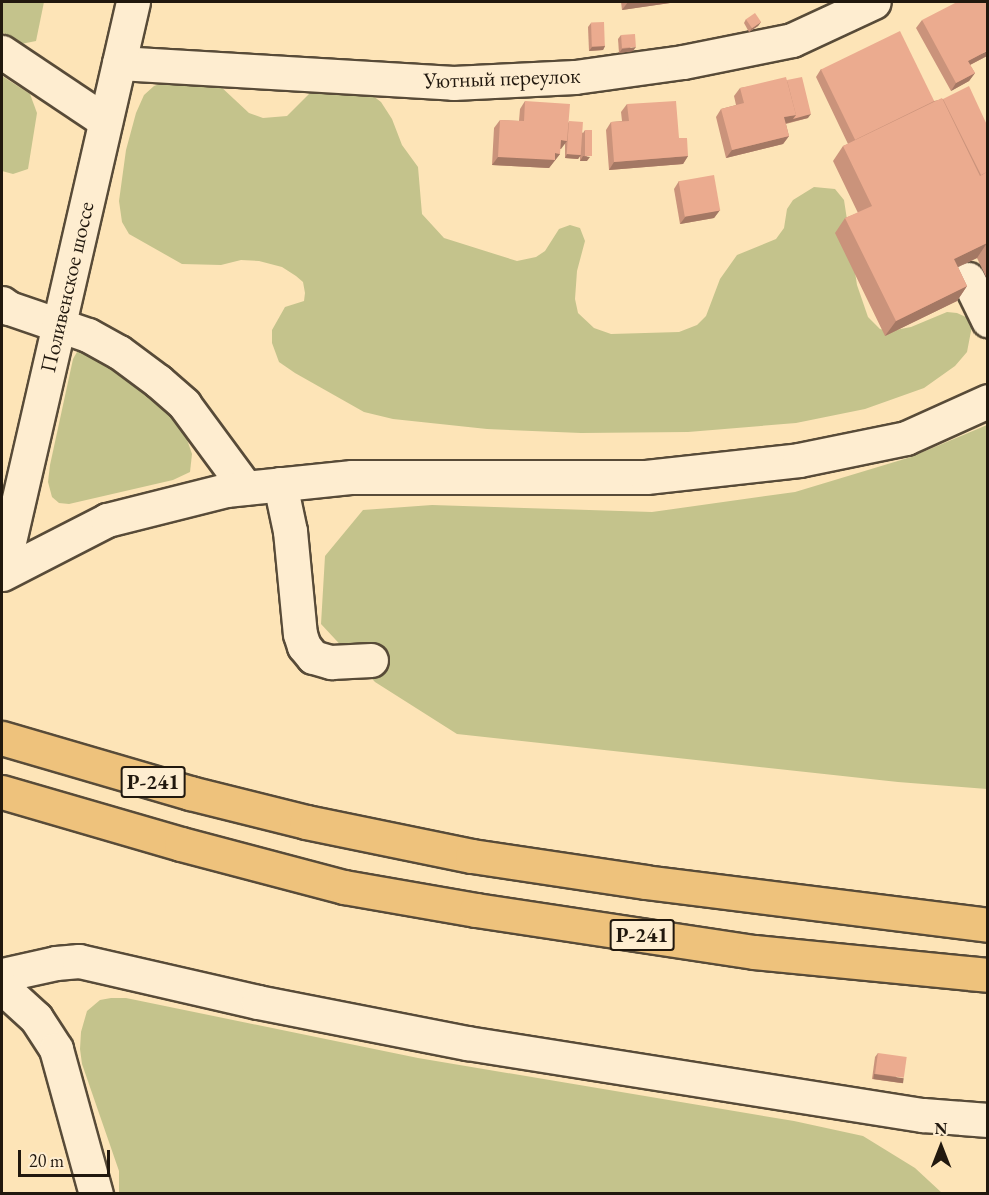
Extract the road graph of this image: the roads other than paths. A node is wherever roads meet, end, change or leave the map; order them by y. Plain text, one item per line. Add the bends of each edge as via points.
1 (133, 2) edge
2 (874, 2) edge
3 (2, 52) edge
4 (119, 63) junction
5 (105, 121) junction
6 (968, 279) edge
7 (2, 303) edge
8 (987, 320) edge
9 (59, 325) junction
10 (987, 401) edge
11 (280, 484) junction
12 (246, 488) junction
13 (2, 573) edge
14 (371, 660) dead end
15 (2, 738) edge
16 (2, 792) edge
17 (987, 925) edge
18 (2, 975) edge
19 (987, 975) edge
20 (2, 987) edge
21 (987, 1120) edge
22 (96, 1194) edge

1 - 4 street, Поливенское шоссе
2 - 4 street, Уютный переулок via 792,40 682,62 575,77 453,83
3 - 5 street
4 - 5 street, Поливенское шоссе
5 - 9 street, Поливенское шоссе
6 - 8 street
7 - 9 street
9 - 12 street via 119,352 158,381 184,404
9 - 13 street, Поливенское шоссе
10 - 11 street via 906,438 799,460 646,477 352,477
11 - 12 street
11 - 14 street via 290,531 304,646 314,657 331,662
12 - 13 street via 107,520
15 - 17 highway, Р-241 via 306,822 484,858
16 - 19 highway, Р-241 via 344,887 754,952
18 - 21 street via 79,961 258,1002 467,1043 923,1115
20 - 22 street via 36,1018 56,1049

